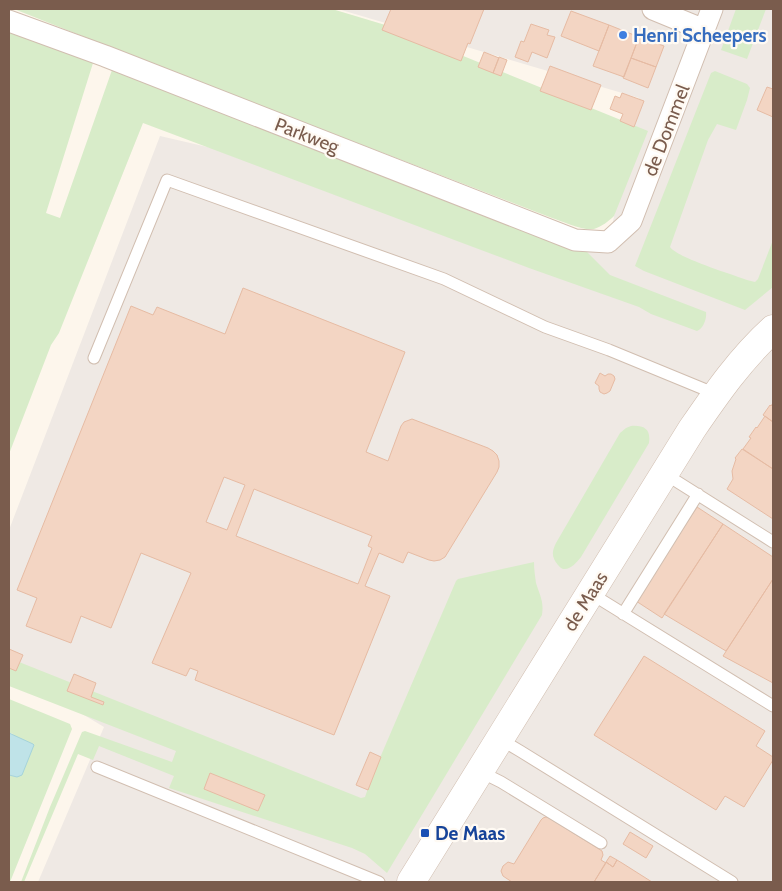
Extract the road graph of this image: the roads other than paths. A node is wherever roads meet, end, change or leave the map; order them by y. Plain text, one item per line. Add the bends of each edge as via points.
1 (653, 9) edge
2 (712, 9) edge
3 (9, 21) edge
4 (704, 30) junction
5 (608, 242) joint
6 (773, 329) edge
7 (94, 358) dead end
8 (716, 394) junction
9 (664, 473) junction
10 (698, 494) junction
11 (773, 542) edge
12 (590, 593) junction
13 (623, 614) junction
14 (773, 706) edge
15 (500, 739) junction
16 (97, 767) dead end
17 (479, 771) junction
18 (601, 843) dead end
19 (379, 882) edge
20 (410, 882) edge
21 (732, 882) edge

1 - 4 street
2 - 4 street, de Dommel
3 - 5 street, Parkweg via 575,240
4 - 5 street, de Dommel via 631,221
6 - 8 street, de Maas
7 - 8 lane via 167,180 444,279 545,326
8 - 9 street, de Maas
9 - 10 lane
9 - 12 street, de Maas
10 - 11 lane
10 - 13 lane
12 - 13 lane
12 - 15 street, de Maas
13 - 14 lane
15 - 17 street, de Maas
15 - 21 lane
16 - 19 lane
17 - 18 lane
17 - 20 street, de Maas

